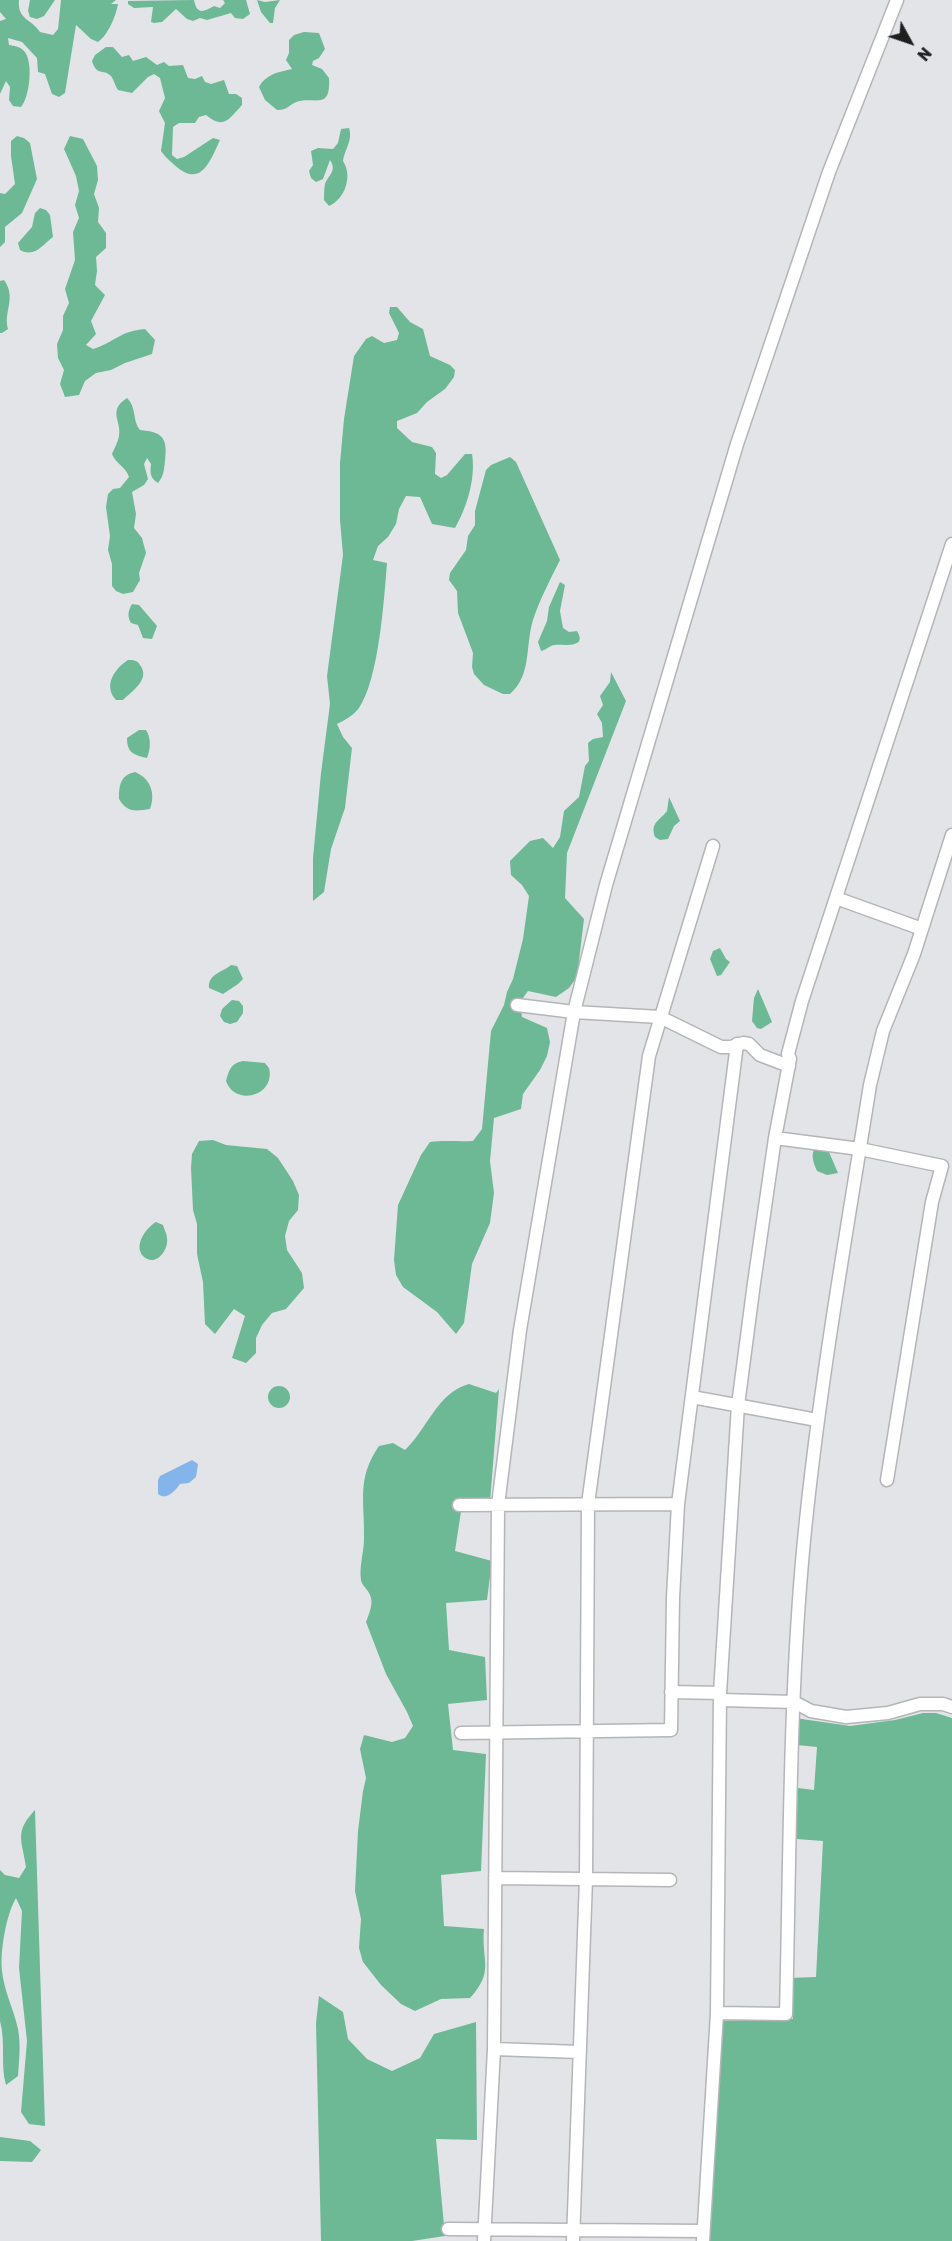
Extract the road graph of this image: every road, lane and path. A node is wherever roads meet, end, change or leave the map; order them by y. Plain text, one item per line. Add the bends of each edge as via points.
1 (897, 0) edge
2 (952, 544) edge
3 (952, 564) edge
4 (952, 835) edge
5 (713, 846) dead end
6 (838, 899) junction
7 (922, 928) junction
8 (518, 1005) dead end
9 (574, 1012) junction
10 (660, 1017) junction
11 (737, 1044) junction
12 (789, 1063) junction
13 (775, 1138) junction
14 (860, 1149) junction
15 (692, 1396) junction
16 (738, 1405) junction
17 (817, 1420) junction
18 (887, 1480) dead end
19 (588, 1504) junction
20 (678, 1504) junction
21 (459, 1505) dead end
22 (498, 1505) junction
23 (671, 1692) junction
24 (720, 1696) junction
25 (794, 1701) junction
26 (952, 1707) edge
27 (587, 1731) junction
28 (497, 1732) junction
29 (461, 1733) dead end
30 (495, 1878) junction
31 (586, 1879) junction
32 (670, 1880) dead end
33 (717, 2013) junction
34 (494, 2049) junction
35 (580, 2052) junction
36 (448, 2229) dead end
37 (484, 2235) edge
38 (573, 2235) edge
39 (703, 2236) edge

1 - 9 street via 829,172 737,444 616,853
2 - 6 street
3 - 6 street
4 - 7 street
5 - 10 street
6 - 7 street
6 - 12 street via 802,1001
7 - 14 street via 883,1031
8 - 9 street
9 - 10 street
9 - 22 street via 520,1330
10 - 11 street via 721,1047
10 - 19 street via 649,1056
11 - 12 street via 749,1044 760,1055
11 - 15 street
12 - 13 street
13 - 14 street
13 - 16 street
14 - 17 street
14 - 18 street via 942,1166 932,1202
15 - 16 street
15 - 20 street
16 - 17 street
16 - 24 street
17 - 25 street
19 - 20 street
19 - 22 street
19 - 27 street
20 - 23 street
21 - 22 street
22 - 28 street
23 - 24 street
23 - 27 street via 671,1730
24 - 25 street
24 - 33 street
25 - 26 street via 811,1711 846,1717 888,1713 920,1704
25 - 33 street via 786,2014
27 - 28 street
27 - 31 street
28 - 29 street
28 - 30 street
30 - 31 street
30 - 34 street
31 - 32 street
31 - 35 street
33 - 39 street
34 - 35 street
34 - 37 street
35 - 38 street
36 - 37 street
37 - 38 street
38 - 39 street

